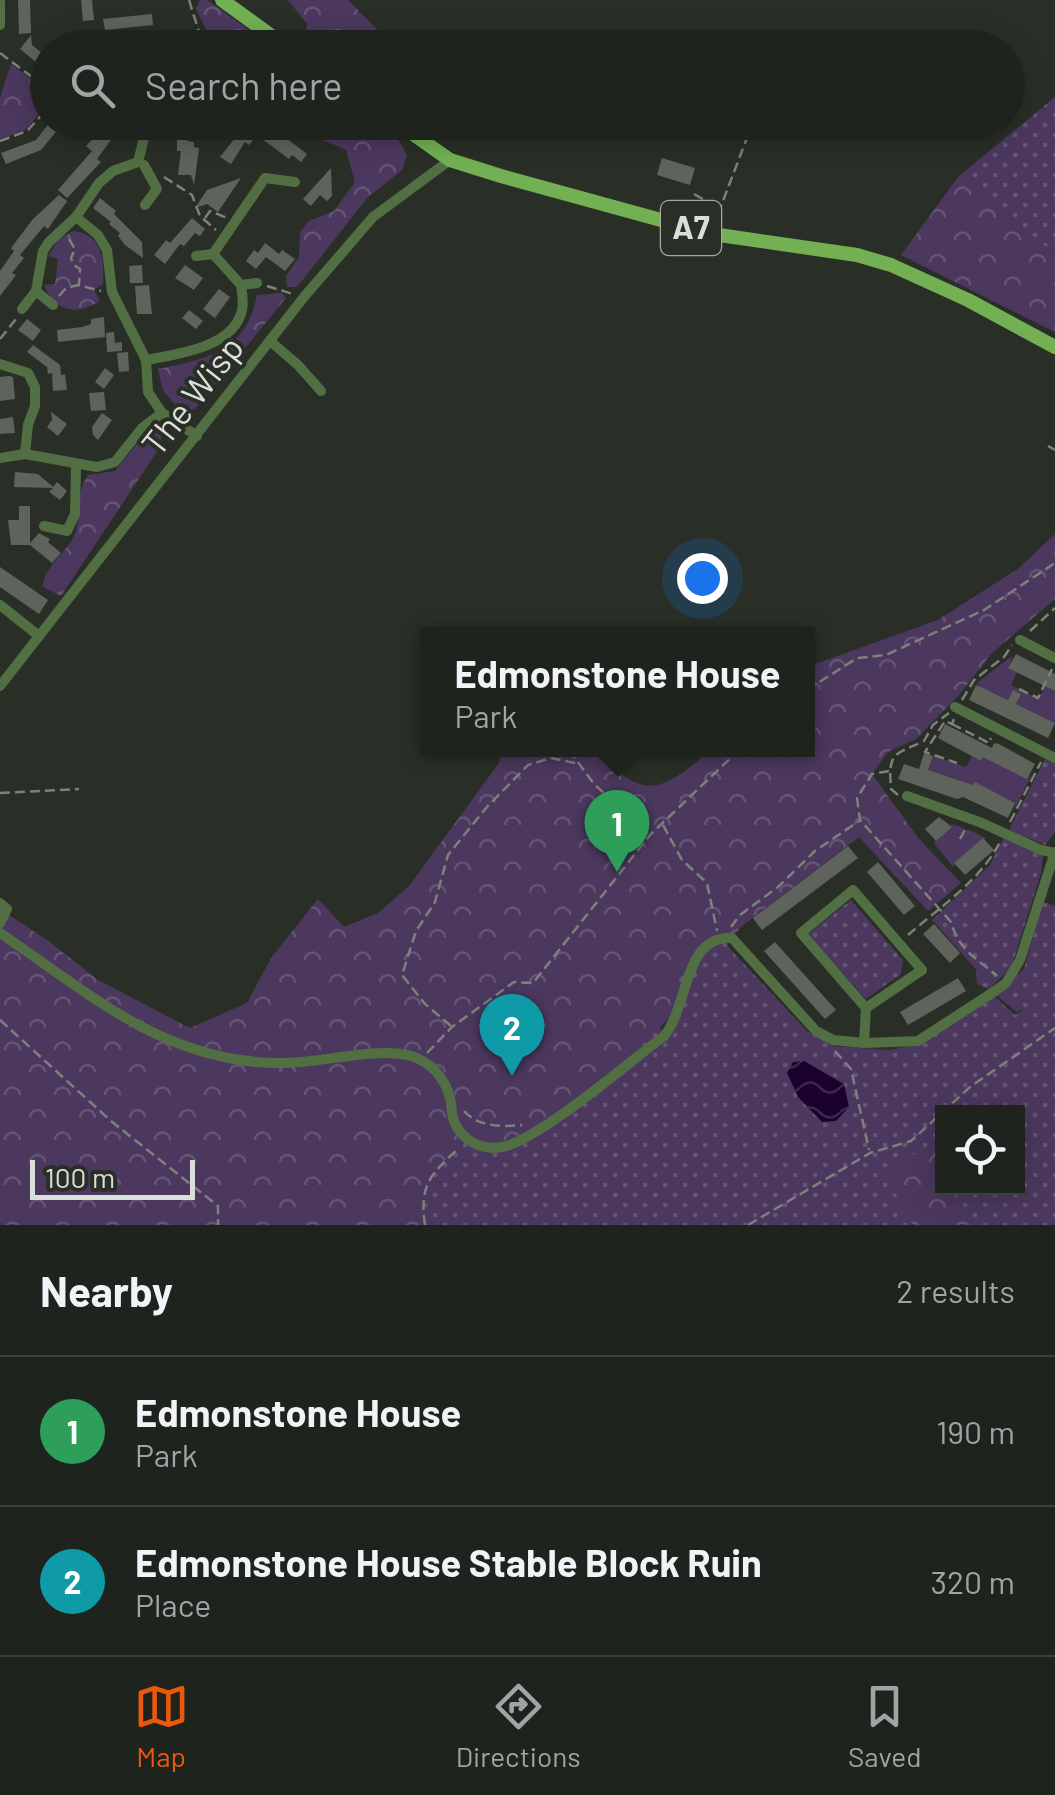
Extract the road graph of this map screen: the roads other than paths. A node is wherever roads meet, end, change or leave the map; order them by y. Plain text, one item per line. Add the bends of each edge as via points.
1 (222, 0) edge
2 (0, 2) edge
3 (0, 25) edge
4 (263, 30) edge
5 (147, 140) edge
6 (422, 140) edge
7 (450, 160) junction
8 (145, 165) junction
9 (259, 165) dead end
10 (434, 172) junction
11 (265, 178) junction
12 (295, 182) dead end
13 (594, 202) junction
14 (145, 205) dead end
15 (76, 218) junction
16 (213, 254) junction
17 (196, 256) dead end
18 (256, 283) road end
19 (242, 286) junction
20 (36, 291) junction
21 (53, 305) road end
22 (22, 309) road end
23 (270, 341) junction
24 (1055, 347) edge
25 (146, 360) junction
26 (0, 364) edge
27 (321, 391) dead end
28 (162, 412) junction
29 (197, 436) junction
30 (25, 454) junction
31 (0, 458) edge
32 (76, 466) junction
33 (44, 526) dead end
34 (0, 605) edge
35 (40, 636) junction
36 (1020, 640) dead end
37 (1055, 661) edge
38 (0, 686) edge
39 (957, 708) road end
40 (1050, 756) edge
41 (906, 796) dead end
42 (1054, 859) edge
43 (0, 903) edge
44 (0, 923) edge
45 (0, 933) edge
46 (866, 1008) junction
47 (864, 1043) junction

1 - 4 main road
2 - 3 street
5 - 8 street
6 - 7 main road, A7
7 - 10 street, The Wisp
7 - 13 main road, A7
8 - 14 street via 156,189
8 - 15 street via 112,171
9 - 11 street
10 - 13 street via 474,172
10 - 23 street, The Wisp via 373,216
11 - 12 street
11 - 16 street
13 - 24 main road, A7 via 712,234 891,265
15 - 20 street via 43,251
15 - 25 street via 108,250 112,292
16 - 17 street
16 - 19 street
18 - 19 street
19 - 25 street via 242,312 226,334 202,348
20 - 21 street
20 - 22 street
23 - 27 street
23 - 29 street, The Wisp
25 - 28 street via 148,392
26 - 30 street via 28,374 35,387
28 - 29 street
28 - 32 street via 115,462
29 - 35 street, The Wisp
30 - 31 street
30 - 32 street
32 - 33 street via 75,514 66,531
34 - 35 street
35 - 38 street, The Wisp
36 - 37 street
39 - 40 street
41 - 42 street via 982,822
42 - 47 street via 1020,960 1006,982 918,1041
43 - 44 street via 7,909
45 - 47 street via 110,1010 208,1056 280,1064 383,1054 421,1059 440,1076 454,1122 478,1146 502,1148 534,1134 664,1036 676,1022 688,974 704,946 721,937 732,938 816,1032
46 - 46 street via 922,970 853,890 801,933
46 - 47 street

